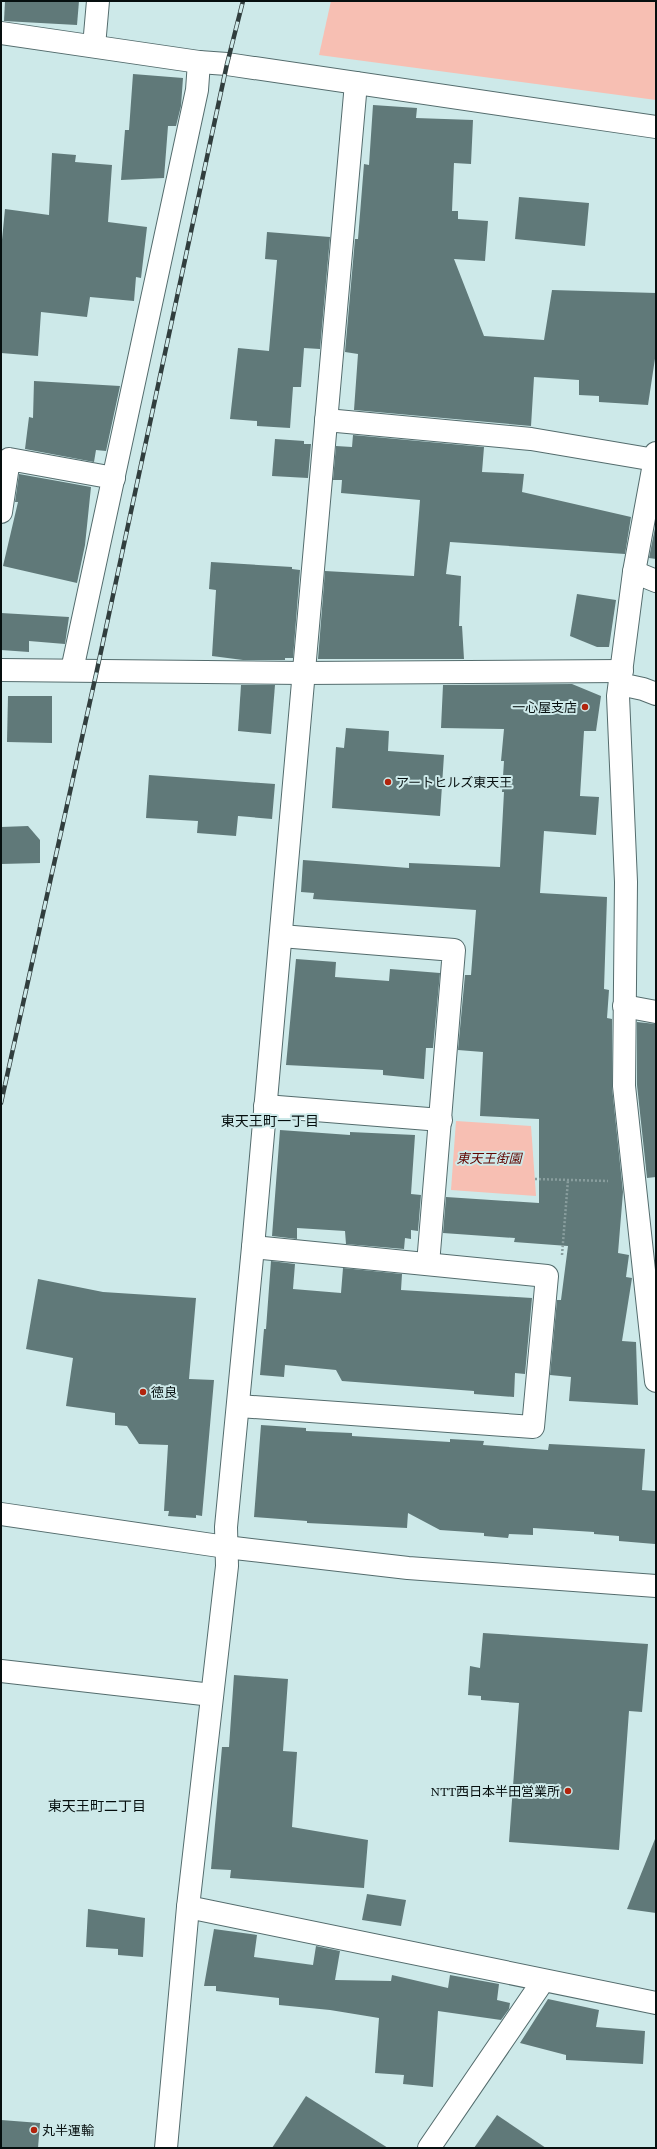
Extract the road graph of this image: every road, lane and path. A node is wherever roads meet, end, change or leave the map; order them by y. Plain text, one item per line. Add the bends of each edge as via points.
1 (98, 1) edge
2 (1, 33) edge
3 (94, 46) junction
4 (198, 62) junction
5 (356, 83) junction
6 (656, 127) edge
7 (326, 420) junction
8 (655, 456) edge
9 (114, 478) junction
10 (1, 512) edge
11 (634, 572) junction
12 (656, 581) edge
13 (1, 670) edge
14 (72, 670) junction
15 (303, 673) junction
16 (621, 678) junction
17 (656, 694) edge
18 (281, 936) junction
19 (624, 1006) junction
20 (656, 1012) edge
21 (265, 1106) junction
22 (440, 1120) junction
23 (535, 1179) dead end
24 (568, 1180) junction
25 (635, 1182) junction
26 (253, 1247) junction
27 (428, 1264) junction
28 (547, 1276) junction
29 (656, 1381) edge
30 (239, 1406) junction
31 (1, 1514) edge
32 (226, 1547) junction
33 (656, 1586) edge
34 (1, 1671) edge
35 (212, 1695) junction
36 (188, 1907) junction
37 (543, 1981) junction
38 (656, 2003) edge
39 (166, 2148) edge
40 (429, 2148) edge

1 - 3 street
2 - 3 street
3 - 4 street
4 - 5 street
4 - 9 street via 197,90
5 - 6 street
5 - 7 street
7 - 8 street via 531,439
7 - 15 street
8 - 11 street
9 - 10 street via 9,459
9 - 14 street
11 - 12 street
11 - 16 street
13 - 14 street
14 - 15 street
15 - 16 street
15 - 18 street
16 - 17 street
16 - 19 street via 618,696 626,882
18 - 21 street
18 - 22 street via 454,950
19 - 20 street
19 - 25 street via 624,1086
21 - 22 street
21 - 26 street
22 - 27 street
23 - 24 path
24 - 25 path
24 - 28 path via 561,1263
25 - 29 street
26 - 27 street
26 - 30 street
27 - 28 street
28 - 30 street via 532,1427
30 - 32 street
31 - 32 street
32 - 33 street via 408,1568
32 - 35 street
34 - 35 street
35 - 36 street
36 - 37 street via 518,1973
36 - 39 street
37 - 38 street
37 - 40 street

